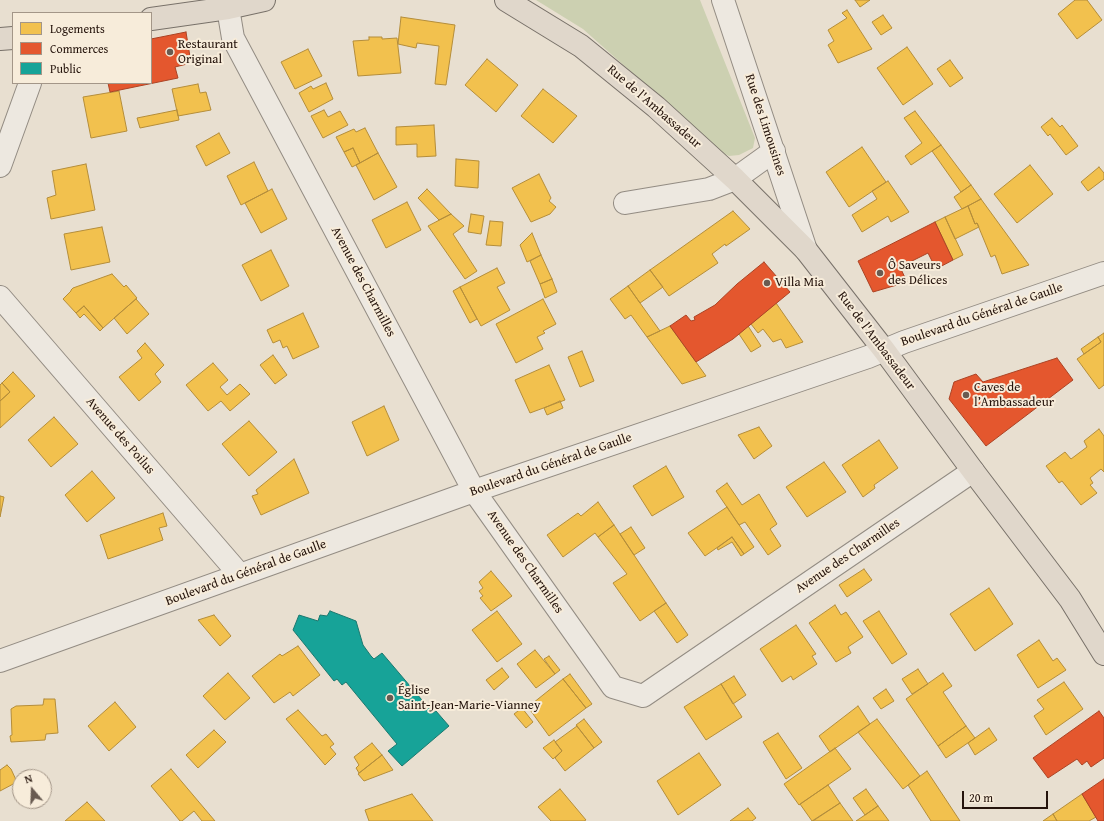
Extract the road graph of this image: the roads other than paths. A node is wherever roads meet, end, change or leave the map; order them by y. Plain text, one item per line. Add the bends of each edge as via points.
1 (264, 0) edge
2 (723, 0) edge
3 (511, 2) edge
4 (228, 8) junction
5 (152, 18) edge
6 (12, 38) edge
7 (0, 39) edge
8 (30, 84) edge
9 (774, 151) junction
10 (0, 166) edge
11 (734, 179) junction
12 (625, 203) dead end
13 (806, 250) junction
14 (1101, 277) edge
15 (0, 297) edge
16 (884, 350) junction
17 (973, 471) junction
18 (474, 491) junction
19 (240, 575) junction
20 (1104, 654) edge
21 (0, 661) edge

1 - 4 main road
2 - 9 street, Rue des Limousines
3 - 11 main road, Rue de l'Ambassadeur via 581,46 656,107
4 - 5 main road
4 - 18 street, Avenue des Charmilles via 233,38
6 - 7 main road
8 - 10 street
9 - 11 street
9 - 13 street, Rue des Limousines
11 - 12 street via 709,189
11 - 13 main road, Rue de l'Ambassadeur
13 - 16 main road, Rue de l'Ambassadeur
14 - 16 street, Boulevard du Général de Gaulle
15 - 19 street, Avenue des Poilus
16 - 17 main road, Rue de l'Ambassadeur
16 - 18 street, Boulevard du Général de Gaulle
17 - 18 street, Avenue des Charmilles via 643,696 613,687
17 - 20 main road, Rue de l'Ambassadeur via 1070,599
18 - 19 street, Boulevard du Général de Gaulle
19 - 21 street, Boulevard du Général de Gaulle

